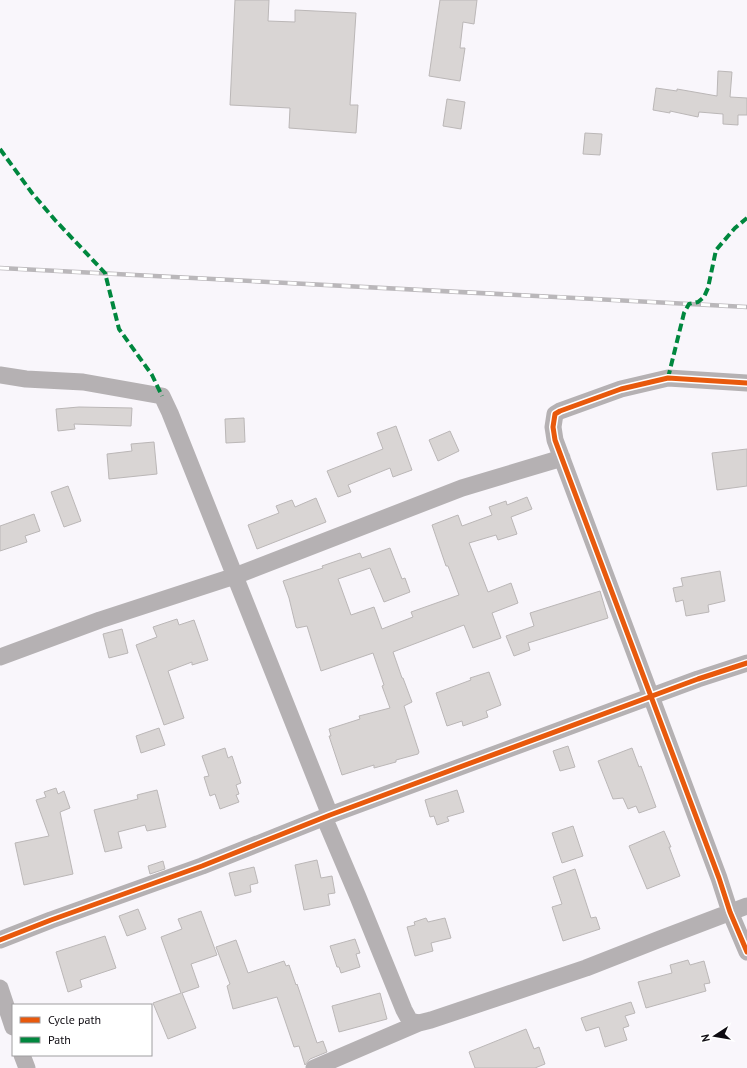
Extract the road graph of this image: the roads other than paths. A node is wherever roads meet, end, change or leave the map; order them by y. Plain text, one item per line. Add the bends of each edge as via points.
1 (0, 375) edge
2 (747, 382) edge
3 (562, 458) junction
4 (235, 576) junction
5 (0, 657) edge
6 (747, 663) edge
7 (650, 696) junction
8 (327, 816) junction
9 (747, 906) edge
10 (730, 912) junction
11 (0, 940) edge
12 (747, 952) edge
13 (0, 988) edge
14 (419, 1023) junction
15 (12, 1024) edge
16 (22, 1056) edge
17 (27, 1068) edge
18 (314, 1068) edge

1 - 4 street via 83,382 162,396
2 - 3 street via 668,378 621,389 560,410 555,414 553,427
3 - 4 street via 462,488
3 - 7 street
4 - 5 street via 100,620
4 - 8 street
6 - 7 street
7 - 8 street
7 - 10 street
8 - 11 street via 202,866
8 - 14 street via 404,1010 410,1021
9 - 10 street
10 - 12 street
10 - 14 street via 586,968
13 - 15 street
14 - 18 street
16 - 17 street

